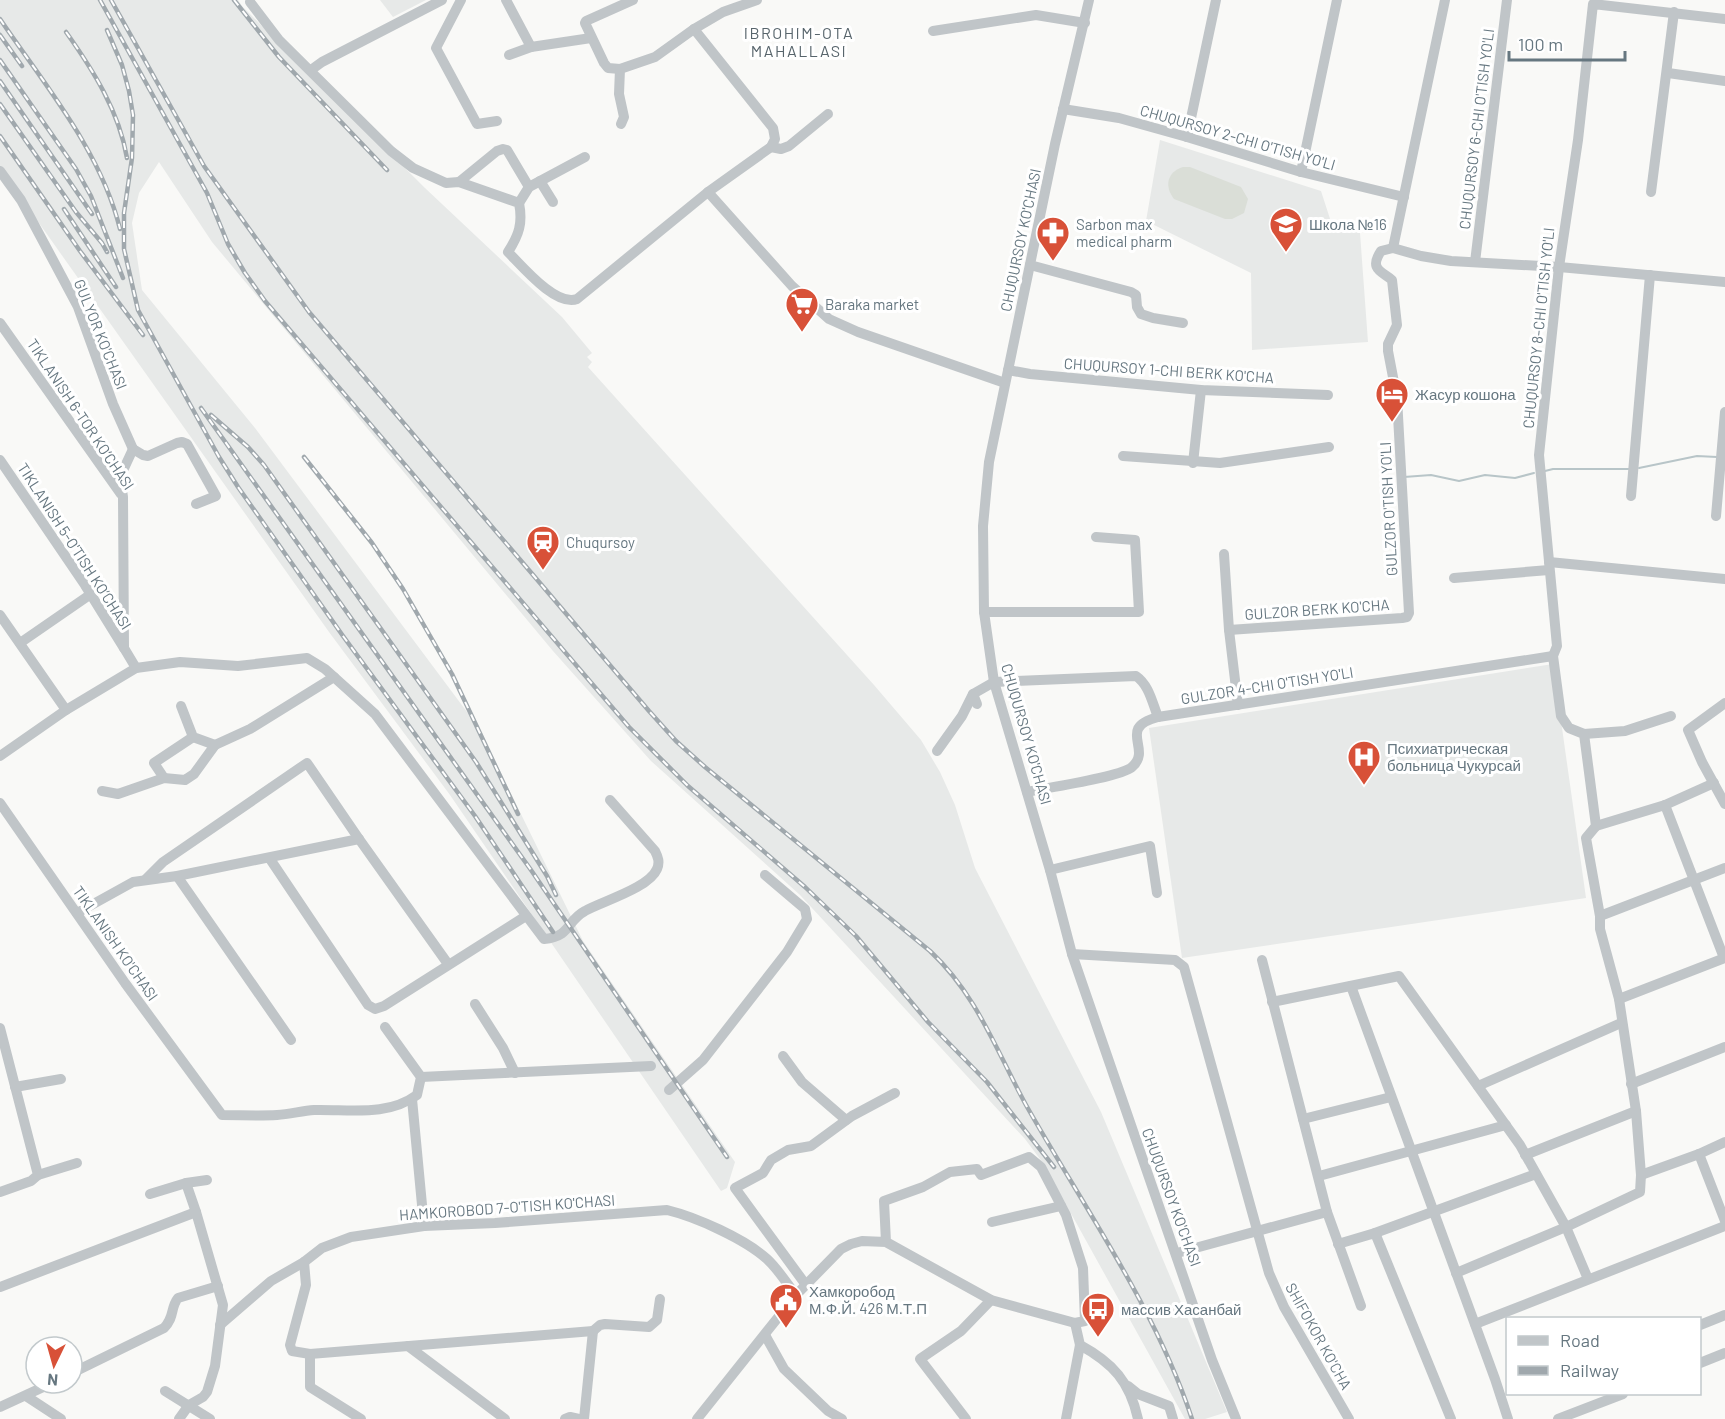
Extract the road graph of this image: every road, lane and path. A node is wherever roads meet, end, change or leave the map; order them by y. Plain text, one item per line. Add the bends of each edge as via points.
1 (442, 0) edge
2 (461, 0) edge
3 (506, 0) edge
4 (633, 0) edge
5 (757, 0) edge
6 (1089, 0) edge
7 (1216, 0) edge
8 (1337, 0) edge
9 (1445, 0) edge
10 (1507, 0) edge
11 (250, 3) dead end
12 (1674, 12) junction
13 (1725, 19) edge
14 (1085, 23) junction
15 (694, 29) junction
16 (933, 31) dead end
17 (591, 38) junction
18 (531, 47) junction
19 (509, 55) dead end
20 (620, 69) junction
21 (311, 70) junction
22 (1668, 73) junction
23 (1725, 81) edge
24 (1063, 109) junction
25 (828, 114) dead end
26 (497, 121) dead end
27 (621, 124) dead end
28 (1187, 136) junction
29 (771, 147) junction
30 (585, 157) dead end
31 (0, 171) edge
32 (1301, 172) junction
33 (540, 181) junction
34 (459, 182) junction
35 (529, 187) junction
36 (708, 192) junction
37 (1651, 192) dead end
38 (1404, 197) junction
39 (553, 202) dead end
40 (519, 203) junction
41 (1393, 248) junction
42 (1475, 262) junction
43 (1030, 265) junction
44 (1559, 267) junction
45 (1650, 275) junction
46 (1725, 282) edge
47 (0, 323) edge
48 (1183, 323) dead end
49 (1008, 370) junction
50 (1005, 383) junction
51 (1201, 390) junction
52 (1328, 395) dead end
53 (1725, 412) edge
54 (1329, 447) dead end
55 (133, 449) junction
56 (1123, 456) dead end
57 (0, 460) edge
58 (1193, 462) junction
59 (1631, 496) dead end
60 (123, 497) junction
61 (196, 504) dead end
62 (1716, 516) dead end
63 (1096, 537) dead end
64 (1224, 554) dead end
65 (1549, 566) junction
66 (1454, 578) dead end
67 (1725, 579) edge
68 (91, 594) junction
69 (984, 612) junction
70 (0, 615) edge
71 (1407, 617) joint
72 (1229, 630) junction
73 (20, 643) junction
74 (124, 648) junction
75 (1553, 656) junction
76 (136, 668) junction
77 (338, 680) junction
78 (994, 682) junction
79 (1725, 703) edge
80 (1238, 705) junction
81 (180, 706) dead end
82 (66, 710) junction
83 (1671, 716) dead end
84 (1158, 717) junction
85 (1584, 734) junction
86 (193, 737) junction
87 (214, 745) junction
88 (937, 751) dead end
89 (0, 756) edge
90 (164, 778) junction
91 (1714, 783) junction
92 (102, 791) dead end
93 (1027, 792) junction
94 (610, 800) dead end
95 (0, 803) edge
96 (1725, 804) edge
97 (1665, 805) junction
98 (1596, 826) junction
99 (358, 839) junction
100 (270, 859) junction
101 (1725, 868) edge
102 (1050, 870) junction
103 (765, 875) dead end
104 (177, 876) junction
105 (146, 879) junction
106 (1695, 879) junction
107 (1157, 893) dead end
108 (77, 914) junction
109 (526, 916) junction
110 (1600, 916) junction
111 (1072, 954) junction
112 (1725, 958) edge
113 (1262, 960) dead end
114 (448, 964) junction
115 (1351, 986) junction
116 (1619, 999) junction
117 (1272, 1002) junction
118 (475, 1004) dead end
119 (1621, 1023) junction
120 (385, 1027) dead end
121 (0, 1028) edge
122 (291, 1040) dead end
123 (1725, 1047) edge
124 (783, 1056) dead end
125 (651, 1066) dead end
126 (515, 1073) junction
127 (421, 1077) junction
128 (61, 1079) dead end
129 (1631, 1084) junction
130 (1478, 1086) junction
131 (15, 1087) junction
132 (669, 1090) dead end
133 (896, 1093) dead end
134 (1391, 1097) junction
135 (412, 1099) junction
136 (1636, 1111) junction
137 (1303, 1119) junction
138 (846, 1120) junction
139 (1506, 1125) junction
140 (1725, 1142) edge
141 (1411, 1151) junction
142 (1700, 1154) junction
143 (1525, 1155) junction
144 (76, 1163) dead end
145 (1536, 1174) junction
146 (38, 1175) junction
147 (1641, 1175) junction
148 (1319, 1176) junction
149 (207, 1180) dead end
150 (186, 1183) junction
151 (0, 1192) edge
152 (150, 1194) dead end
153 (1061, 1206) junction
154 (196, 1212) junction
155 (1327, 1212) junction
156 (1433, 1212) junction
157 (1725, 1221) edge
158 (992, 1222) dead end
159 (424, 1226) junction
160 (1725, 1226) edge
161 (1566, 1227) junction
162 (1257, 1231) junction
163 (1375, 1233) junction
164 (886, 1242) junction
165 (1338, 1244) junction
166 (1177, 1253) junction
167 (304, 1262) junction
168 (1456, 1273) junction
169 (1587, 1280) junction
170 (806, 1285) junction
171 (218, 1286) junction
172 (0, 1287) edge
173 (796, 1295) junction
174 (660, 1299) dead end
175 (991, 1300) junction
176 (1361, 1306) dead end
177 (1725, 1316) edge
178 (1080, 1322) junction
179 (1475, 1324) junction
180 (220, 1325) junction
181 (1701, 1325) edge
182 (593, 1331) junction
183 (765, 1335) junction
184 (1080, 1345) junction
185 (408, 1346) junction
186 (1725, 1353) edge
187 (310, 1354) junction
188 (1701, 1363) edge
189 (84, 1367) edge
190 (1506, 1375) edge
191 (1495, 1379) junction
192 (1127, 1385) junction
193 (165, 1391) dead end
194 (1620, 1395) edge
195 (26, 1396) joint
196 (189, 1405) junction
197 (0, 1407) edge
198 (61, 1419) edge
199 (179, 1419) edge
200 (210, 1419) edge
201 (361, 1419) edge
202 (505, 1419) edge
203 (565, 1419) edge
204 (579, 1419) edge
205 (584, 1419) edge
206 (697, 1419) edge
207 (842, 1419) edge
208 (966, 1419) edge
209 (1066, 1419) edge
210 (1138, 1419) edge
211 (1173, 1419) edge
212 (1236, 1419) edge
213 (1349, 1419) edge
214 (1450, 1419) edge
215 (1508, 1419) edge
216 (1558, 1419) edge

1 - 21 street
2 - 26 street via 436,48 477,124
3 - 18 street
4 - 17 street via 586,21
5 - 15 street
6 - 14 street, CHUQURSOY KO'CHASI
7 - 28 street
8 - 32 street
9 - 38 street
10 - 42 street, CHUQURSOY 6-CHI O'TISH YO'LI
11 - 21 street via 279,40
12 - 13 street
12 - 22 street
12 - 44 street, CHUQURSOY 8-CHI O'TISH YO'LI via 1593,4
14 - 16 street via 1036,15
14 - 24 street, CHUQURSOY KO'CHASI
15 - 20 street via 655,57
15 - 29 street via 773,128 775,139
17 - 18 street
17 - 20 street via 608,68
18 - 19 street
20 - 27 street via 619,94 624,117
21 - 34 street via 398,157 446,183
22 - 23 street
22 - 37 street
24 - 28 street, CHUQURSOY 2-CHI O'TISH YO'LI via 1119,118
24 - 43 street, CHUQURSOY KO'CHASI
25 - 29 street via 789,146
28 - 32 street, CHUQURSOY 2-CHI O'TISH YO'LI
29 - 36 street
30 - 33 street
31 - 55 street, GULYOR KO'CHASI via 21,200 78,307
32 - 38 street, CHUQURSOY 2-CHI O'TISH YO'LI
33 - 35 street
33 - 39 street
34 - 35 street via 503,149
34 - 40 street
35 - 40 street
36 - 40 street via 570,302 541,285 508,252 521,226
36 - 50 street via 792,286 829,319
38 - 41 street
41 - 42 street via 1421,256
41 - 71 street, GULZOR O'TISH YO'LI via 1381,251 1377,260 1379,273 1392,280 1397,326 1388,351 1397,398
42 - 44 street
43 - 48 street via 1135,293 1141,314
43 - 49 street, CHUQURSOY KO'CHASI
44 - 45 street
44 - 65 street, CHUQURSOY 8-CHI O'TISH YO'LI via 1539,455
45 - 46 street
45 - 59 street
47 - 60 street, TIKLANISH 6-TOR KO‘CHASI
49 - 50 street, CHUQURSOY KO'CHASI
49 - 51 street, CHUQURSOY 1-CHI BERK KO'CHA
50 - 69 street, CHUQURSOY KO'CHASI via 986,483
51 - 52 street, CHUQURSOY 1-CHI BERK KO'CHA
51 - 58 street
53 - 62 street
54 - 58 street via 1220,463
55 - 60 street via 120,477
55 - 61 street via 148,456 177,443 187,444 216,496
56 - 58 street
57 - 68 street, TIKLANISH 5-O'TISH KO‘CHASI
60 - 74 street, TIKLANISH 6-TOR KO‘CHASI
63 - 69 street via 1135,540 1139,612
64 - 72 street
65 - 66 street
65 - 67 street
65 - 75 street, CHUQURSOY 8-CHI O'TISH YO'LI via 1557,646
68 - 73 street
68 - 74 street, TIKLANISH 5-O'TISH KO‘CHASI
69 - 78 street, CHUQURSOY KO'CHASI
70 - 73 street
71 - 72 street, GULZOR BERK KO'CHA
72 - 80 street
73 - 82 street
74 - 76 street
75 - 80 street, GULZOR 4-CHI O'TISH YO'LI
75 - 85 street, CHUQURSOY 8-CHI O'TISH YO'LI via 1561,717 1569,728
76 - 77 street via 180,662 238,666 307,658
76 - 82 street
77 - 87 street
77 - 109 street via 375,714
78 - 84 street via 1136,676 1146,688
78 - 88 street via 975,699
78 - 93 street, CHUQURSOY KO'CHASI
79 - 91 street via 1688,729
80 - 84 street, GULZOR 4-CHI O'TISH YO'LI
81 - 86 street
82 - 89 street
83 - 85 street via 1625,731
84 - 93 street, GULZOR 4-CHI O'TISH YO'LI via 1138,725 1137,762 1124,773
85 - 98 street
86 - 87 street
86 - 90 street via 154,763
87 - 90 street via 194,774 185,780
90 - 92 street via 118,794
91 - 96 street
91 - 97 street
93 - 102 street, CHUQURSOY KO'CHASI
94 - 109 street via 655,851 659,860 652,877 582,913 557,938 544,939
95 - 108 street, TIKLANISH KO'CHASI
97 - 98 street
97 - 106 street
98 - 110 street via 1586,838
99 - 100 street
99 - 105 street via 307,763 164,862
99 - 114 street
100 - 104 street
100 - 114 street via 368,1005 384,1006
101 - 106 street
102 - 107 street via 1150,846
102 - 111 street, CHUQURSOY KO'CHASI
103 - 132 street via 805,909 807,919 787,952 703,1060
104 - 105 street
104 - 122 street
105 - 108 street via 127,884
106 - 110 street
106 - 112 street
108 - 135 street, TIKLANISH KO'CHASI via 222,1115 315,1110 369,1112
109 - 114 street
110 - 116 street
111 - 162 street, SHIFOKOR KO'CHA via 1175,960 1184,967
111 - 166 street, CHUQURSOY KO'CHASI
112 - 116 street
113 - 117 street
115 - 117 street
115 - 130 street via 1399,976
115 - 134 street
116 - 119 street
117 - 137 street
118 - 126 street
119 - 129 street
119 - 130 street
120 - 127 street
121 - 131 street
123 - 129 street
124 - 138 street via 802,1082
125 - 126 street
126 - 127 street
127 - 135 street via 417,1095
128 - 131 street
129 - 136 street
130 - 139 street
131 - 146 street
133 - 138 street
134 - 137 street
134 - 141 street
135 - 159 street
136 - 143 street
136 - 147 street
137 - 148 street
138 - 170 street via 811,1146 788,1150 771,1160 763,1173 735,1188
139 - 141 street
139 - 143 street
140 - 142 street
141 - 148 street
141 - 156 street
142 - 147 street
142 - 157 street
143 - 145 street
144 - 146 street
145 - 156 street
145 - 161 street
146 - 151 street
147 - 161 street via 1640,1192
148 - 155 street
149 - 150 street
150 - 152 street
150 - 154 street
153 - 158 street
153 - 164 street via 1041,1167 1029,1157 981,1175 977,1169 950,1172 884,1201
153 - 178 street via 1083,1268
154 - 171 street
154 - 172 street
155 - 162 street
155 - 165 street
156 - 163 street
156 - 168 street
159 - 167 street, HAMKOROBOD 7-O'TISH KO'CHASI via 351,1237 322,1248
159 - 173 street, HAMKOROBOD 7-O'TISH KO'CHASI via 667,1210 682,1213 747,1244 768,1260
160 - 169 street
161 - 168 street
161 - 169 street
162 - 166 street
162 - 213 street, SHIFOKOR KO'CHA via 1278,1294
163 - 165 street
163 - 214 street
164 - 170 street via 862,1241 841,1249
164 - 175 street
165 - 176 street
166 - 212 street, CHUQURSOY KO'CHASI
167 - 180 street, HAMKOROBOD 7-O'TISH KO'CHASI via 271,1281
167 - 187 street via 306,1285 291,1349
168 - 179 street
169 - 179 street
170 - 173 street
171 - 180 street via 223,1305
171 - 189 street via 178,1298 164,1328
173 - 183 street
174 - 182 street via 657,1320 649,1327 605,1324
175 - 178 street
175 - 208 street via 960,1331 920,1359
177 - 181 street
178 - 184 street
179 - 191 street
180 - 196 street via 207,1392
182 - 185 street
182 - 205 street
183 - 206 street
183 - 207 street via 784,1369 828,1411
184 - 192 street via 1101,1357
184 - 209 street
185 - 187 street
185 - 202 street
186 - 188 street
187 - 201 street via 310,1386
190 - 191 street
191 - 215 street
192 - 210 street
192 - 211 street via 1138,1394 1169,1406
193 - 196 street
194 - 216 street
195 - 197 street
195 - 198 street
196 - 199 street
196 - 200 street
203 - 204 street

